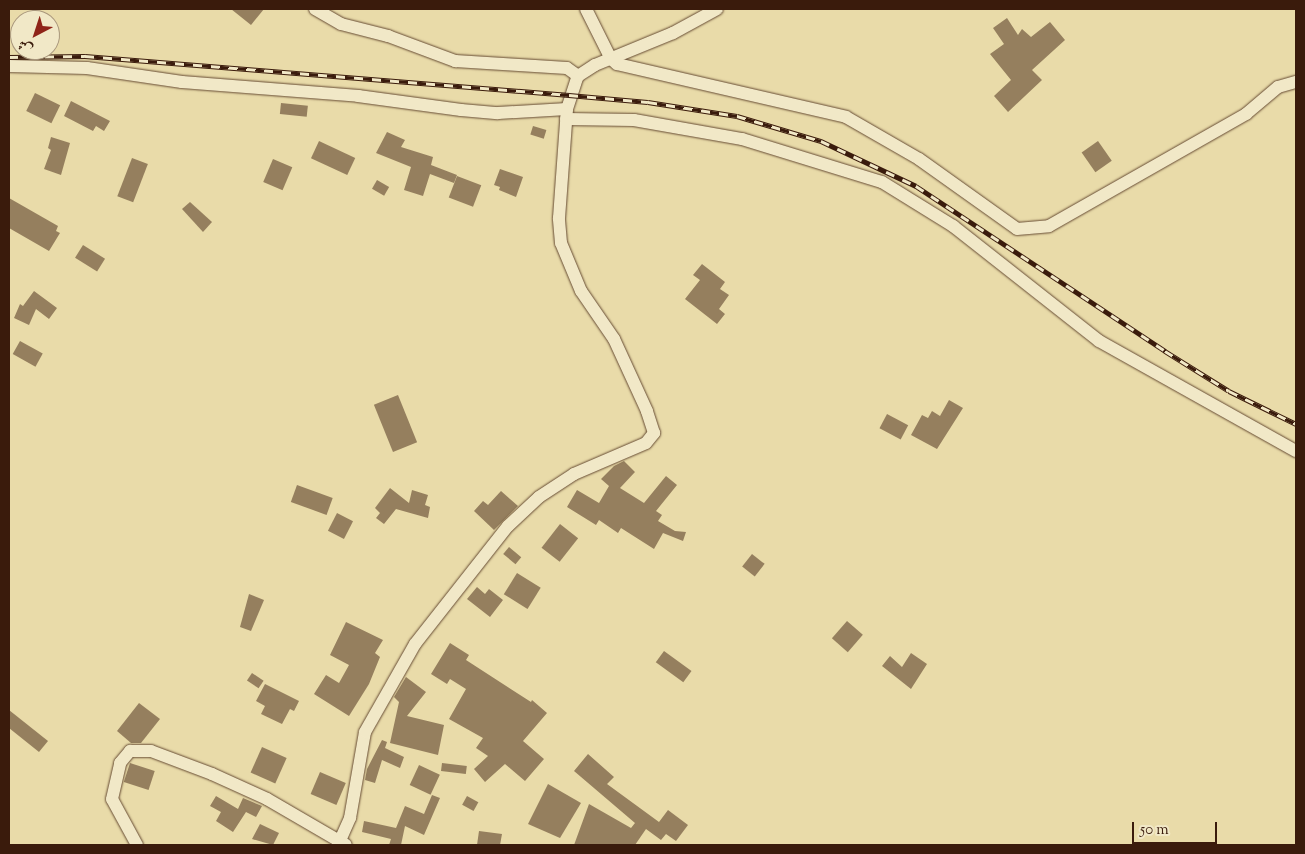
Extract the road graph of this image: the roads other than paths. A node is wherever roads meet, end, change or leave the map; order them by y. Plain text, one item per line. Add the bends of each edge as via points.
1 (315, 9) edge
2 (586, 9) edge
3 (717, 9) edge
4 (611, 59) junction
5 (9, 66) edge
6 (578, 76) junction
7 (1296, 82) edge
8 (567, 114) junction
9 (1296, 451) edge
10 (341, 844) edge
11 (136, 845) edge

1 - 6 street via 341,24 388,36 454,61 567,68
2 - 4 street
3 - 4 street via 673,33
4 - 6 street
4 - 7 street via 617,64 846,117 919,159 1017,229 1049,226 1246,114 1278,87
5 - 8 street via 87,68 182,82 358,96 461,110
6 - 8 street
8 - 9 street via 634,120 742,139 882,182 953,226 1099,341
8 - 10 street via 559,218 561,243 582,290 614,339 648,411 654,433 646,443 574,474 538,497 508,526 415,644 365,732 350,818
10 - 11 street via 267,798 151,751 130,751 120,762 112,799

